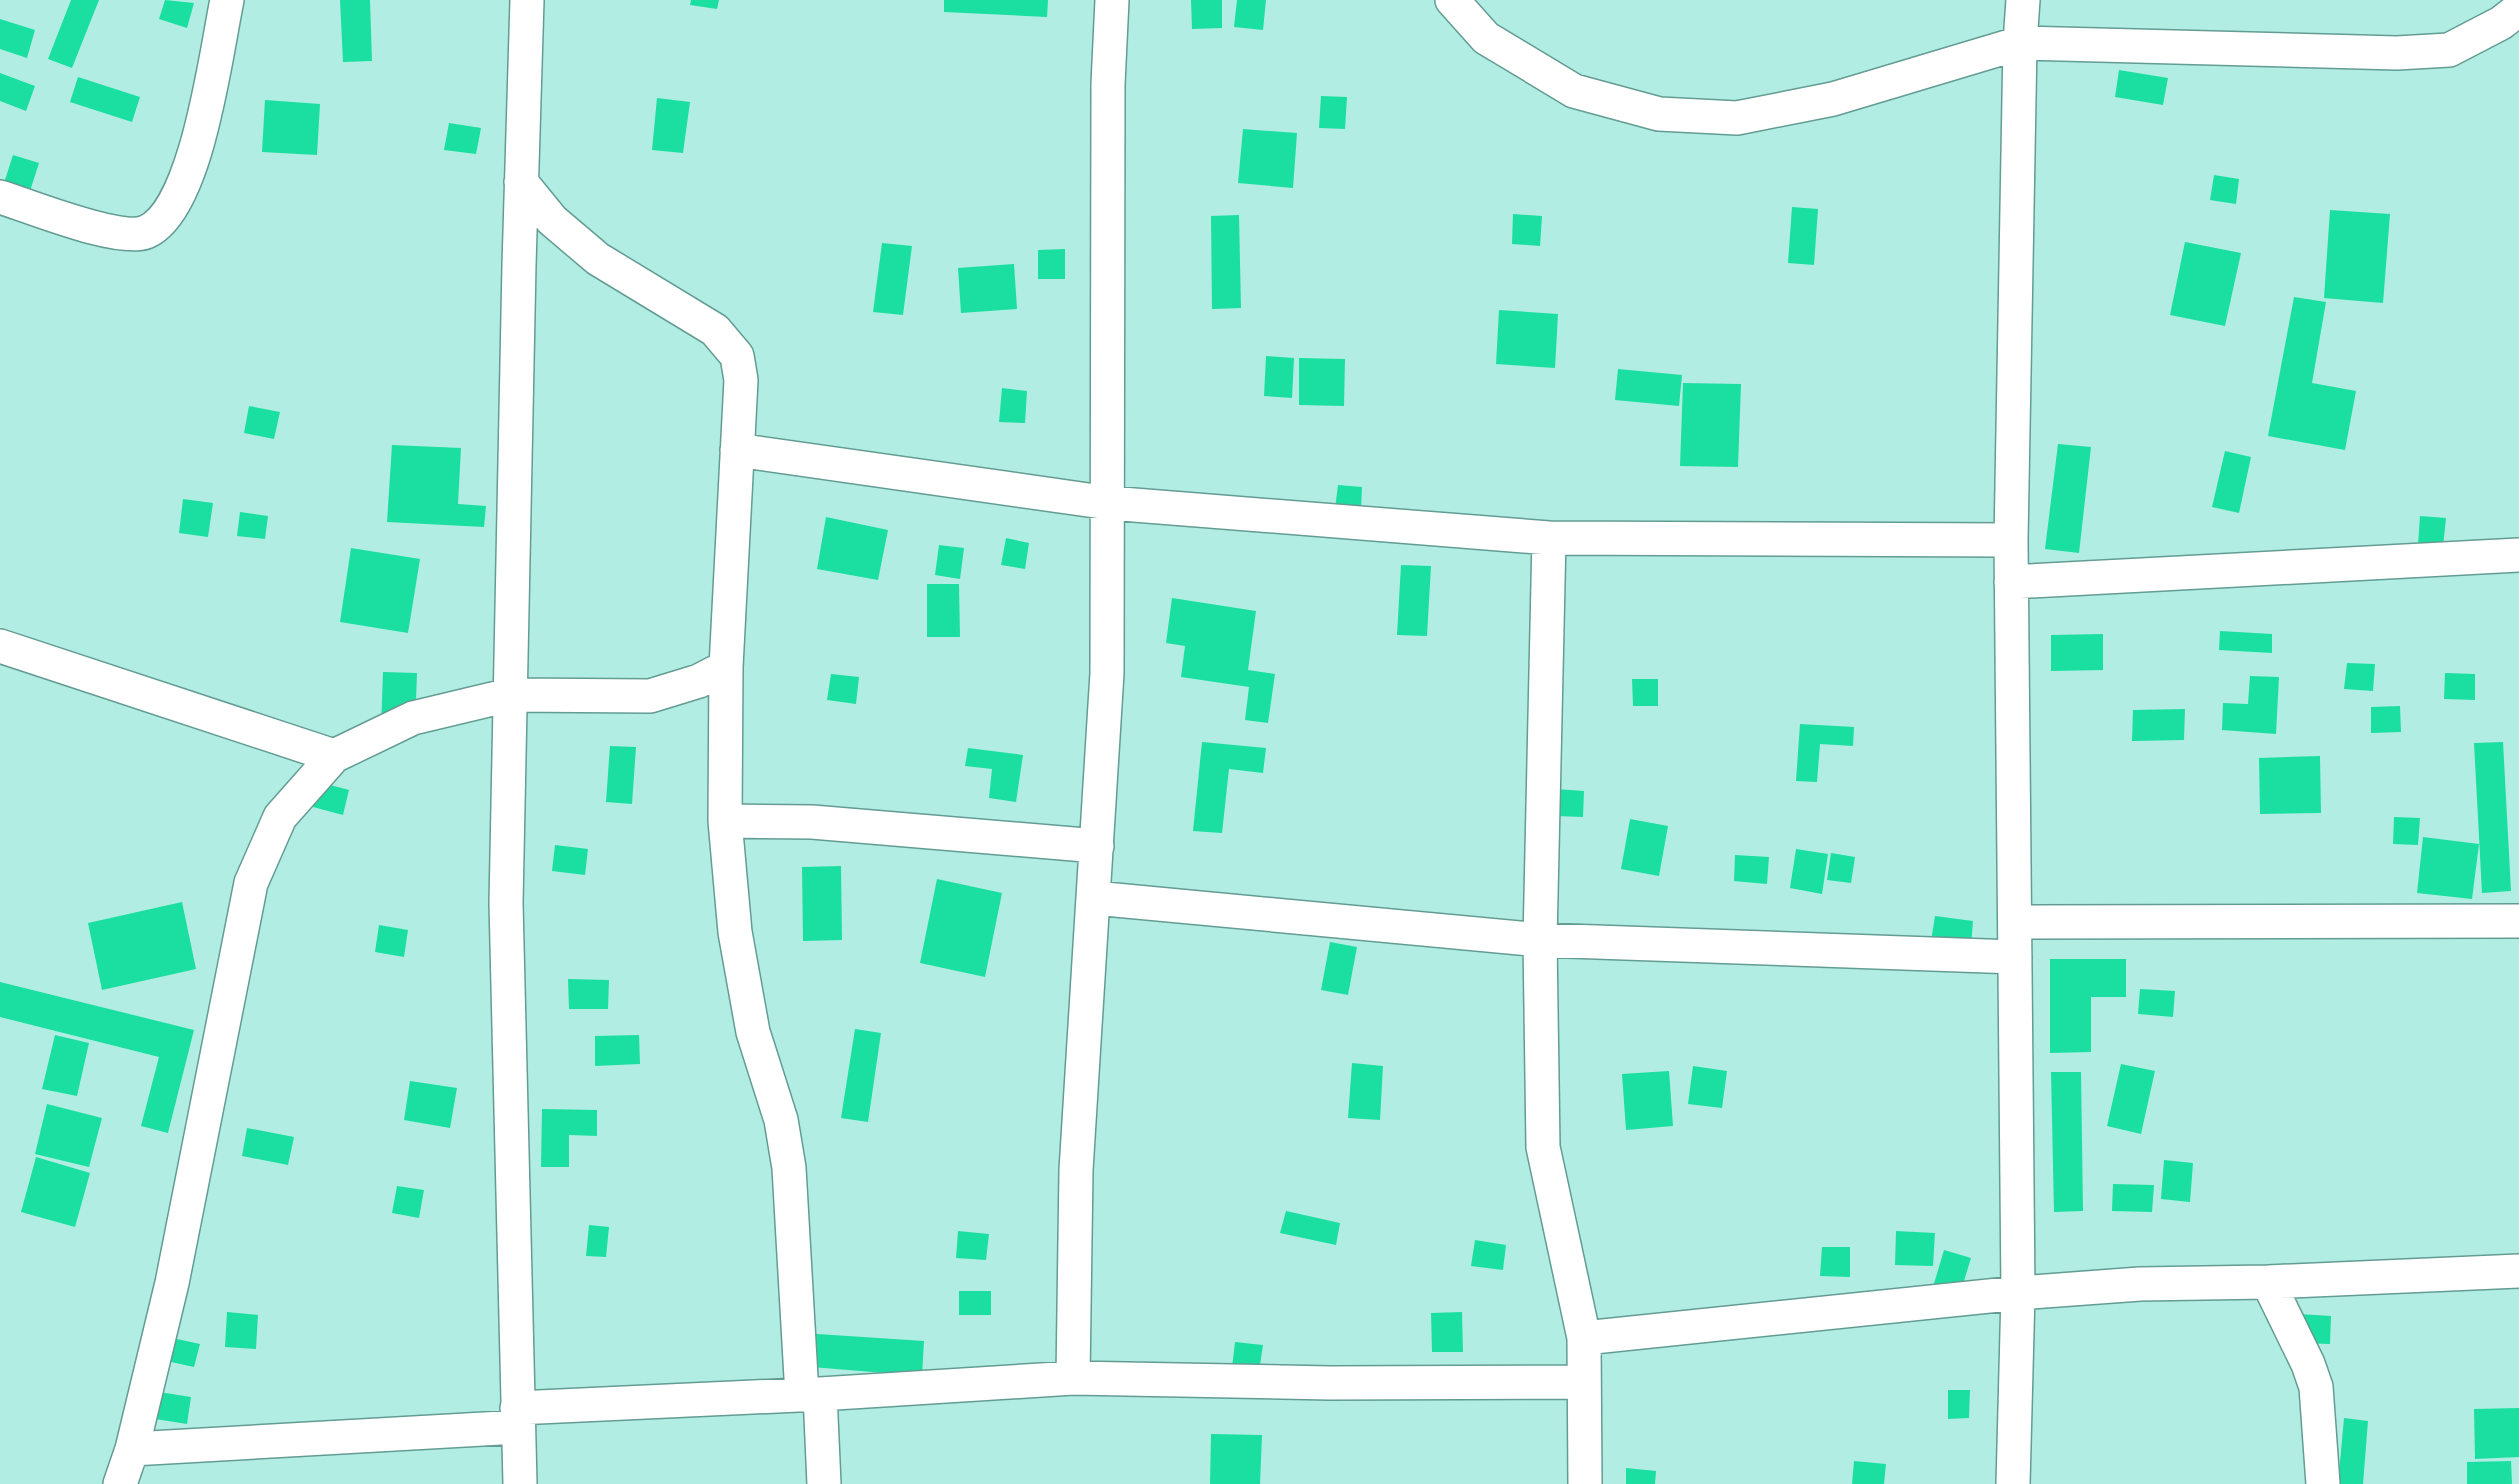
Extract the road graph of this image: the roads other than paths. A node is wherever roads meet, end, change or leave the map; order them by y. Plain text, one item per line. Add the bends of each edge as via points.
1 (226, 0) edge
2 (527, 0) edge
3 (1112, 0) edge
4 (1452, 0) edge
5 (2022, 0) edge
6 (2519, 9) edge
7 (2020, 43) junction
8 (521, 182) junction
9 (0, 197) edge
10 (737, 450) junction
11 (1109, 503) junction
12 (1549, 538) junction
13 (2010, 540) junction
14 (2519, 555) edge
15 (2011, 582) junction
16 (0, 646) edge
17 (726, 667) junction
18 (509, 695) junction
19 (334, 756) junction
20 (725, 820) junction
21 (1098, 846) junction
22 (1094, 898) junction
23 (2519, 921) edge
24 (2015, 922) junction
25 (1540, 940) junction
26 (2015, 957) junction
27 (2519, 1271) edge
28 (2268, 1282) junction
29 (2018, 1293) junction
30 (1584, 1338) junction
31 (1073, 1378) junction
32 (1584, 1382) junction
33 (811, 1394) junction
34 (518, 1417) junction
35 (132, 1449) junction
36 (120, 1484) edge
37 (520, 1484) edge
38 (824, 1484) edge
39 (1585, 1484) edge
40 (2013, 1484) edge
41 (2323, 1484) edge

1 - 9 street via 197,150 168,215 145,232 113,233
2 - 8 street
3 - 11 street via 1108,84
4 - 7 street via 1486,38 1574,90 1659,114 1737,118 1779,110 1833,99
5 - 7 street
6 - 7 street via 2449,50 2438,51
7 - 13 street
8 - 10 street via 552,220 598,259 715,330 737,356 741,380
8 - 18 street
10 - 11 street
10 - 17 street
11 - 12 street
11 - 21 street via 1107,673
12 - 13 street
12 - 25 street
13 - 15 street
14 - 15 street
15 - 24 street
16 - 19 street
17 - 18 street via 699,681 650,696
17 - 20 street
18 - 19 street via 412,718
18 - 34 street via 506,903
19 - 35 street via 280,817 251,883 172,1283
20 - 21 street via 812,822
20 - 33 street via 735,932 753,1032 781,1120 789,1168
21 - 22 street
22 - 25 street
22 - 31 street via 1076,1170
23 - 24 street
24 - 26 street
25 - 26 street
25 - 30 street via 1543,1146
26 - 29 street
27 - 28 street
28 - 29 street via 2140,1284
28 - 41 street via 2316,1387
29 - 30 street
29 - 40 street
30 - 32 street
31 - 32 street
31 - 33 street
32 - 39 street
33 - 34 street
33 - 38 street
34 - 35 street
34 - 37 street
35 - 36 street

